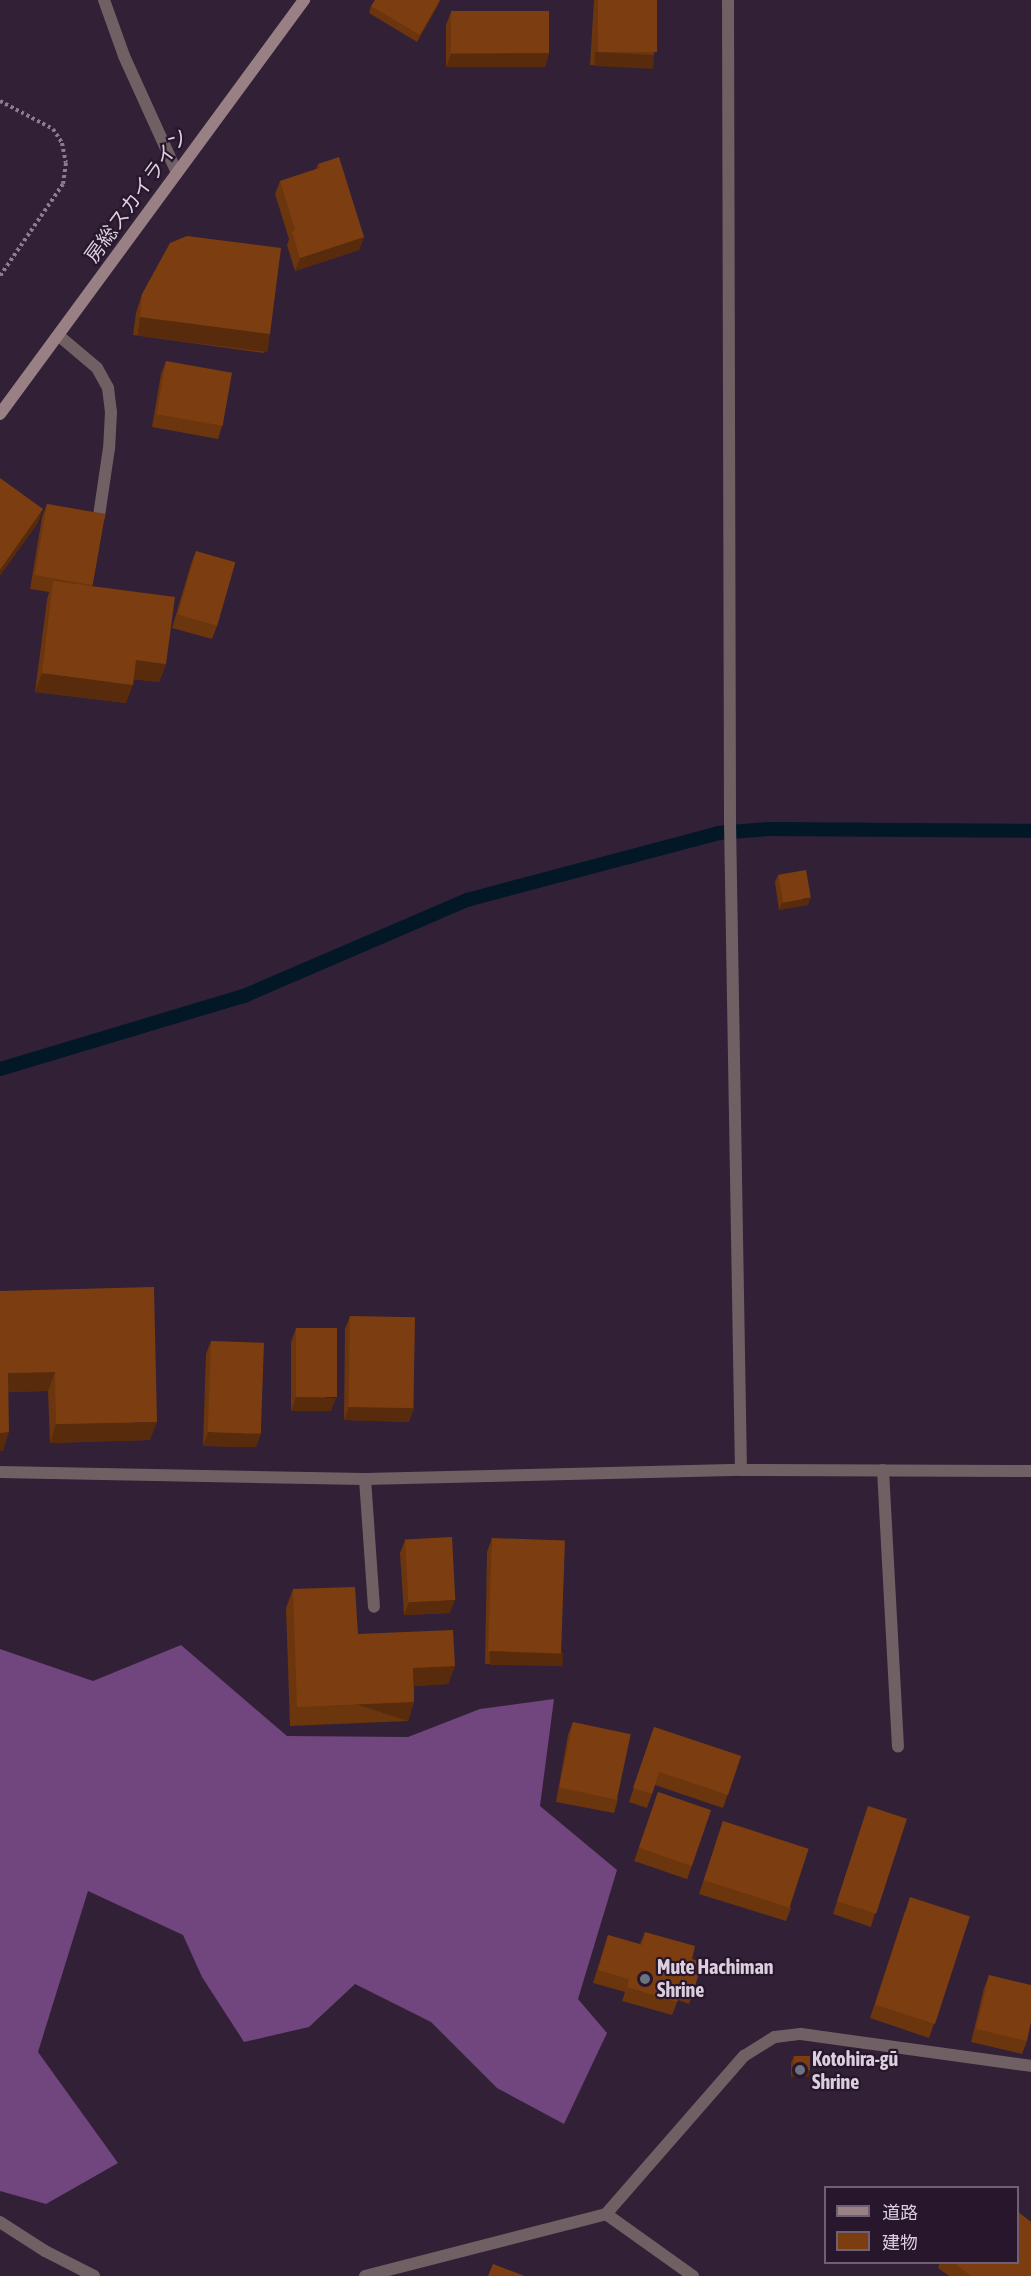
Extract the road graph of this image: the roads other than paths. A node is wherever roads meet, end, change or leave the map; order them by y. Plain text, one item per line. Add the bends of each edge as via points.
1 (104, 0) edge
2 (304, 0) edge
3 (728, 0) edge
4 (177, 173) junction
5 (58, 335) junction
6 (0, 414) edge
7 (99, 516) edge
8 (741, 1470) junction
9 (883, 1470) junction
10 (1031, 1471) edge
11 (0, 1472) edge
12 (365, 1479) junction
13 (374, 1607) dead end
14 (898, 1748) dead end
15 (1031, 2066) edge
16 (606, 2214) junction
17 (0, 2222) edge
18 (94, 2276) edge
19 (365, 2276) edge
20 (693, 2276) edge

1 - 4 street via 124,56
2 - 4 main road, 房総スカイライン
3 - 8 street via 730,822
4 - 5 main road, 房総スカイライン
5 - 6 main road, 房総スカイライン
5 - 7 street via 97,368 108,388 111,412
8 - 9 street
8 - 12 street
9 - 10 street
9 - 14 street
11 - 12 street
12 - 13 street
15 - 16 street via 801,2034 774,2037 744,2056
16 - 19 street
16 - 20 street
17 - 18 street

